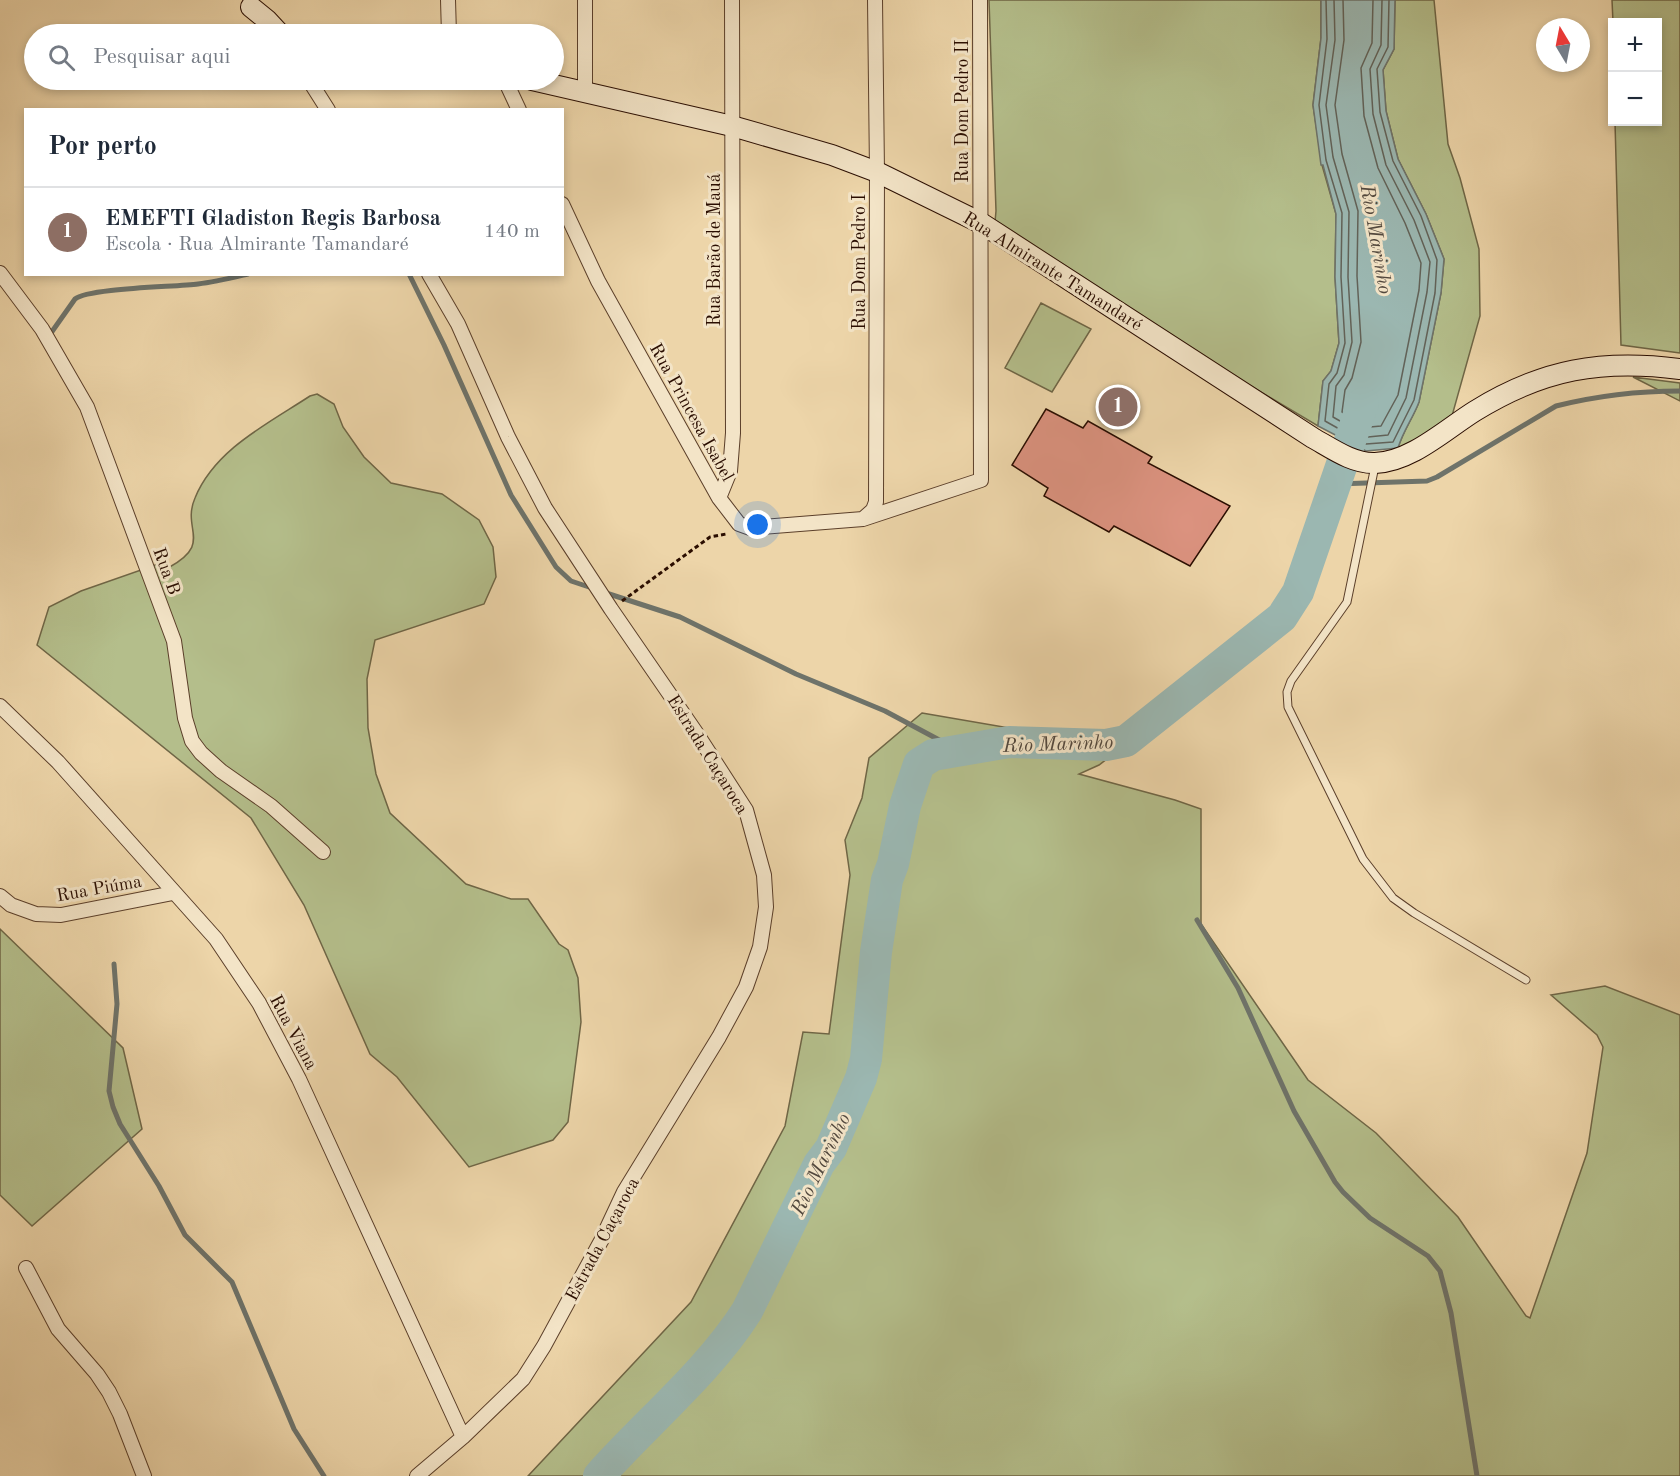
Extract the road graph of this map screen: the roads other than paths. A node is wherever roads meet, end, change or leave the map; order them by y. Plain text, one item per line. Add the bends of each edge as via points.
1 (448, 0) edge
2 (585, 0) edge
3 (732, 0) edge
4 (875, 0) edge
5 (980, 0) edge
6 (448, 24) edge
7 (564, 87) edge
8 (315, 90) edge
9 (510, 90) edge
10 (585, 92) junction
11 (326, 108) edge
12 (518, 108) edge
13 (732, 126) junction
14 (878, 172) junction
15 (564, 208) edge
16 (981, 223) junction
17 (0, 273) edge
18 (430, 276) edge
19 (1680, 369) edge
20 (1371, 463) junction
21 (719, 498) junction
22 (862, 519) junction
23 (0, 706) edge
24 (323, 852) dead end
25 (173, 893) junction
26 (0, 896) edge
27 (1526, 981) dead end
28 (26, 1268) dead end
29 (463, 1437) junction
30 (144, 1476) edge
31 (417, 1476) edge

1 - 6 street
2 - 10 street
3 - 13 street, Rua Barão de Mauá
4 - 14 street, Rua Dom Pedro I
5 - 16 street, Rua Dom Pedro II
7 - 10 main road, Rua Almirante Tamandaré
8 - 11 street
9 - 12 street
10 - 13 main road, Rua Almirante Tamandaré
13 - 14 main road, Rua Almirante Tamandaré
13 - 21 street, Rua Barão de Mauá via 732,454
14 - 16 main road, Rua Almirante Tamandaré
14 - 22 street, Rua Dom Pedro I via 876,502 869,516
15 - 21 street, Rua Princesa Isabel via 598,281
16 - 20 main road, Rua Almirante Tamandaré via 1313,438
16 - 22 street, Rua Dom Pedro II via 981,480
17 - 24 street, Rua B via 42,329 87,407 174,641 192,741 221,771 271,806
18 - 29 street, Estrada Caçaroca via 458,324 508,437 545,508 746,810 764,874 766,907 760,947 746,987 624,1192 544,1346 523,1379
19 - 20 main road via 1631,364 1593,366 1551,375 1509,393 1418,449 1394,460
20 - 27 lane via 1347,602 1291,681 1287,707 1363,859 1393,898
21 - 22 street, Rua Princesa Isabel via 739,524 750,528
23 - 25 street, Rua Viana via 58,762
25 - 26 street, Rua Piúma via 61,915 36,914 11,905
25 - 29 street, Rua Viana via 216,939 259,1003 299,1079
28 - 30 street via 58,1329 109,1392
29 - 31 street, Estrada Caçaroca

